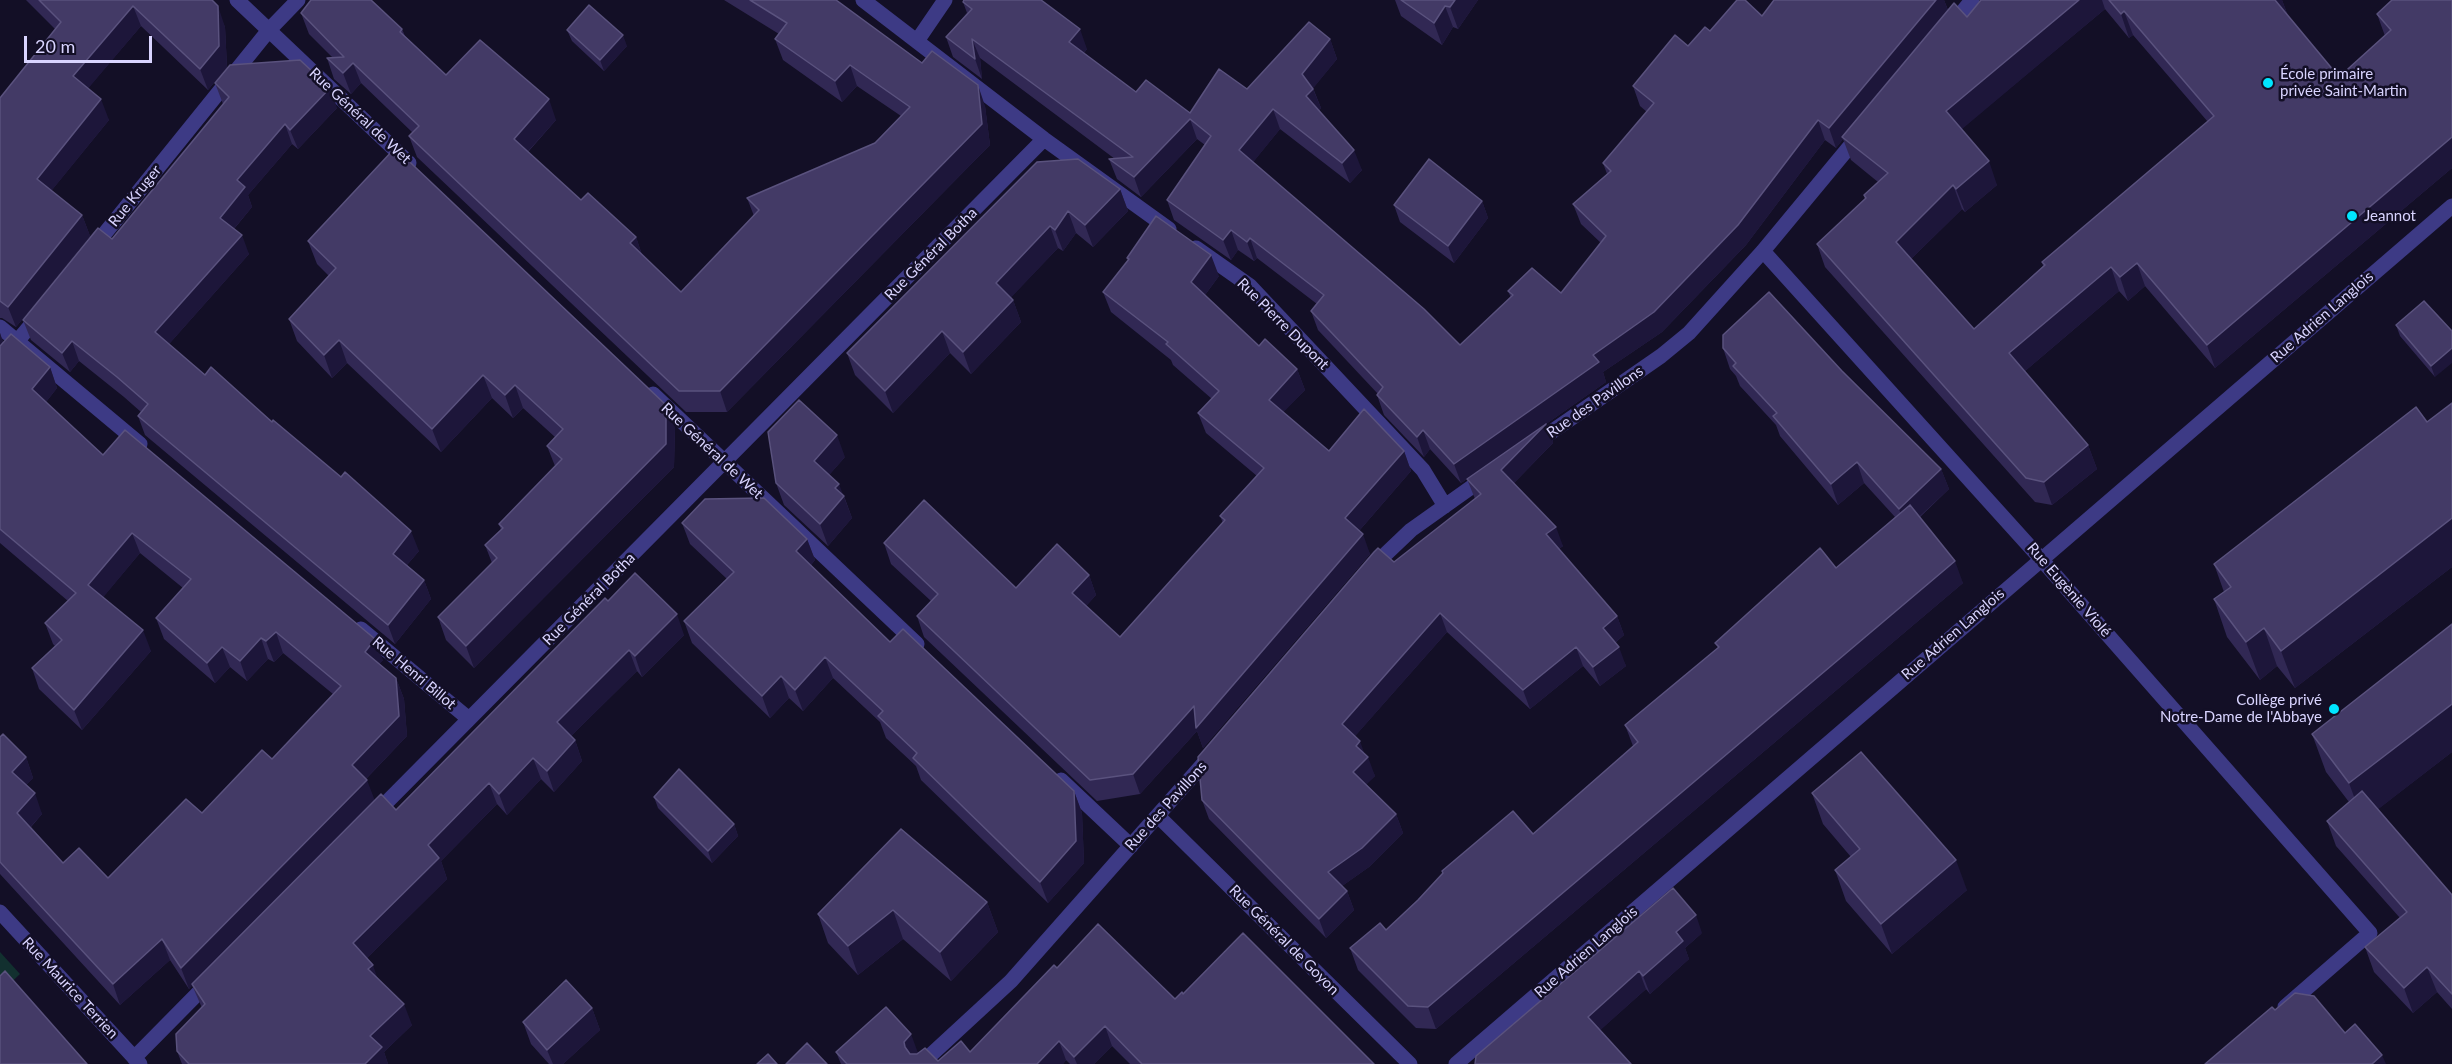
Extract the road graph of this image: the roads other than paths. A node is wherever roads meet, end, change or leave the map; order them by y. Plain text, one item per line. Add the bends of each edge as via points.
1 (237, 0) edge
2 (298, 0) edge
3 (863, 0) edge
4 (945, 0) edge
5 (1972, 0) edge
6 (269, 30) junction
7 (1942, 36) edge
8 (917, 41) junction
9 (1874, 118) edge
10 (1044, 139) junction
11 (424, 177) edge
12 (2452, 206) edge
13 (1763, 250) junction
14 (84, 259) edge
15 (47, 305) edge
16 (0, 327) edge
17 (18, 341) junction
18 (0, 362) edge
19 (639, 381) edge
20 (1523, 452) edge
21 (153, 455) edge
22 (725, 463) junction
23 (1503, 465) edge
24 (1445, 506) junction
25 (2041, 559) junction
26 (1359, 582) edge
27 (352, 621) edge
28 (926, 652) edge
29 (469, 719) junction
30 (1220, 744) edge
31 (1048, 768) edge
32 (1158, 816) junction
33 (359, 830) edge
34 (1131, 846) junction
35 (0, 912) edge
36 (225, 966) edge
37 (2273, 1018) edge
38 (137, 1061) edge
39 (921, 1064) edge
40 (1410, 1064) edge
41 (1456, 1064) edge

1 - 6 street
2 - 6 street
3 - 8 street, Rue Pierre Dupont
4 - 8 street
5 - 7 street
6 - 11 street, Rue Général de Wet
6 - 14 street, Rue Kruger
8 - 10 street, Rue Pierre Dupont
9 - 13 street, Rue des Pavillons
10 - 22 street, Rue Général Botha
10 - 24 street, Rue Pierre Dupont via 1250,286 1423,470
12 - 25 street, Rue Adrien Langlois
13 - 20 street, Rue des Pavillons via 1689,333
13 - 25 street, Rue Eugènie Violé
15 - 17 street
16 - 17 street
17 - 18 street
17 - 21 street
19 - 22 street, Rue Général de Wet
22 - 28 street, Rue Général de Wet
22 - 29 street, Rue Général Botha
23 - 24 street
24 - 26 street via 1411,530
25 - 37 street, Rue Eugènie Violé via 2370,933
25 - 41 street, Rue Adrien Langlois
27 - 29 street, Rue Henri Billot
29 - 33 street, Rue Général Botha
30 - 32 street, Rue des Pavillons
31 - 34 street
32 - 34 street, Rue des Pavillons
32 - 40 street, Rue Général de Goyon
34 - 39 street, Rue des Pavillons via 1011,981
35 - 38 street, Rue Maurice Terrien
36 - 38 street

